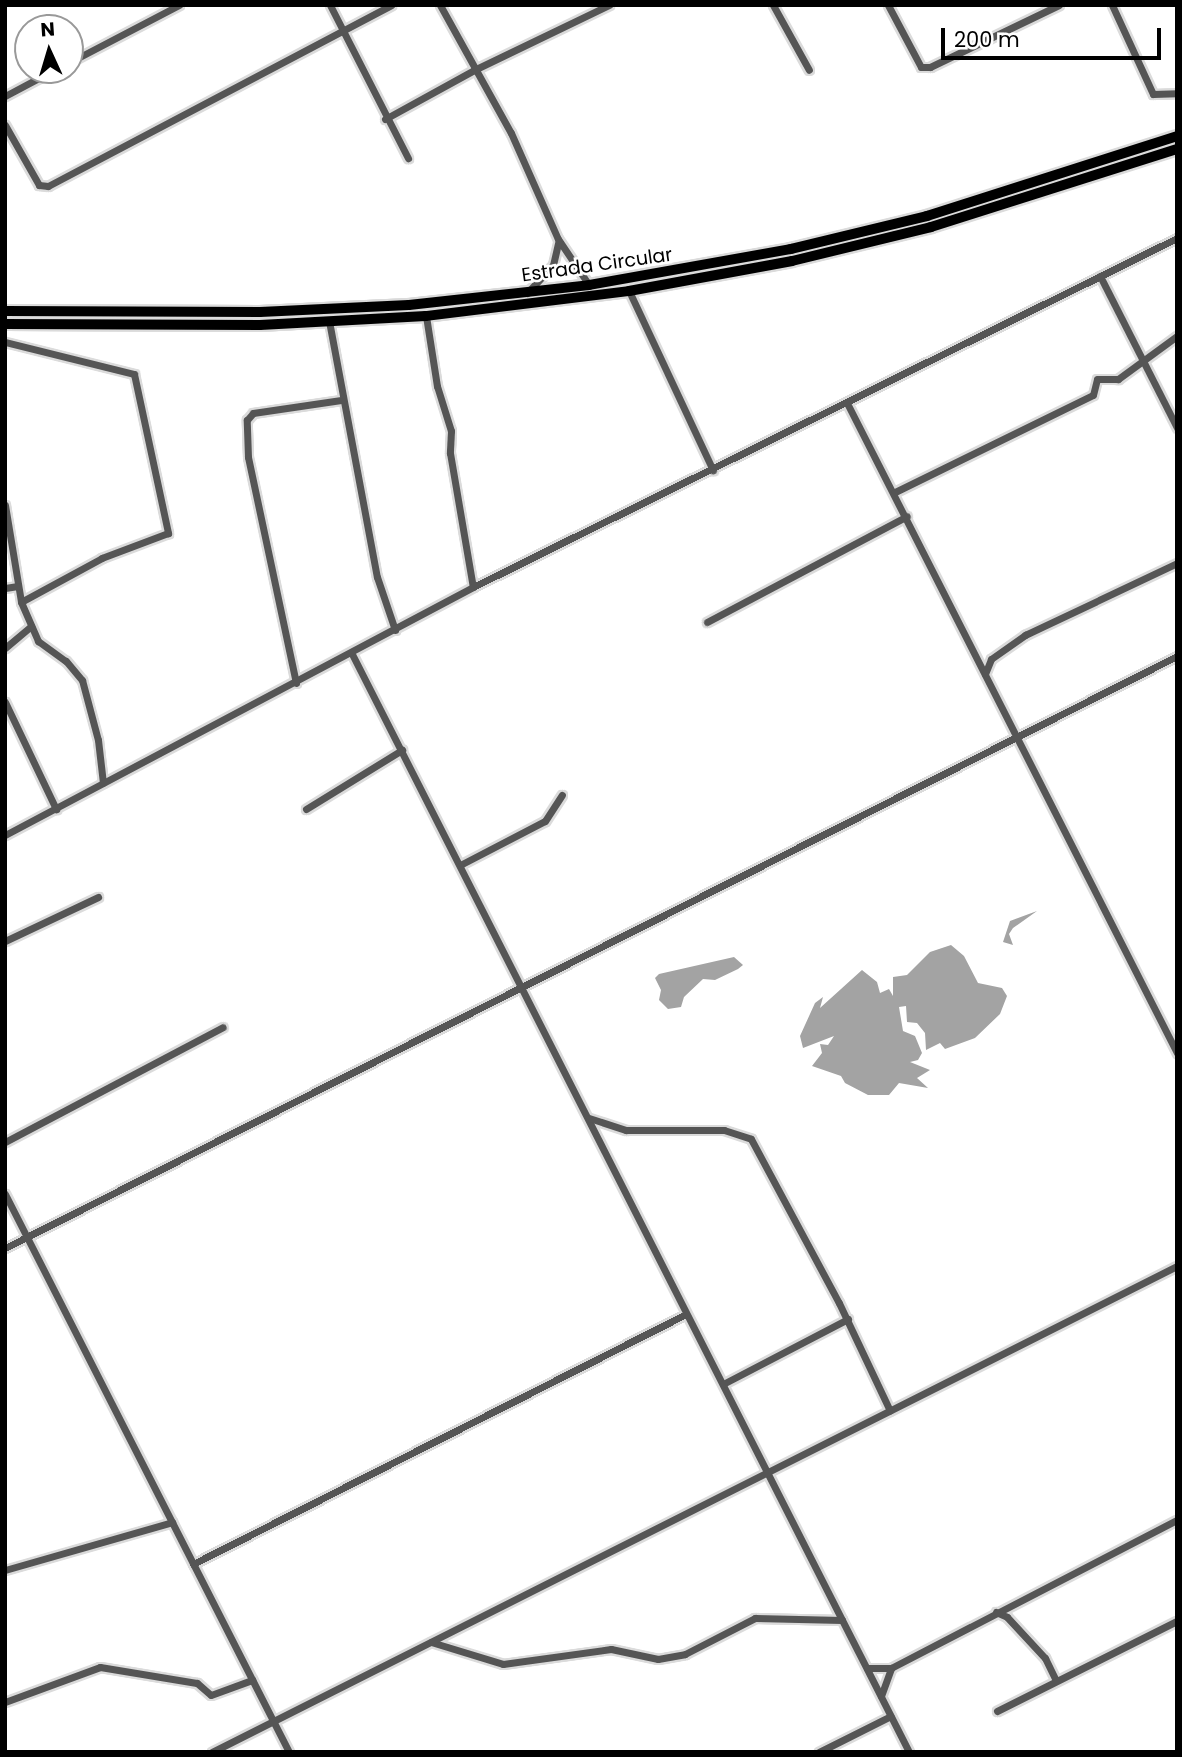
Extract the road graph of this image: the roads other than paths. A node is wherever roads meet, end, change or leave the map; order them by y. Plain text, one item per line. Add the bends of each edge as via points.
1 (179, 5) edge
2 (330, 5) edge
3 (391, 5) edge
4 (440, 5) edge
5 (609, 5) edge
6 (773, 5) edge
7 (888, 5) edge
8 (1059, 5) edge
9 (1112, 5) edge
10 (343, 30) junction
11 (84, 55) edge
12 (474, 70) junction
13 (808, 70) dead end
14 (28, 84) edge
15 (1177, 93) edge
16 (5, 96) edge
17 (386, 119) junction
18 (5, 125) edge
19 (1177, 136) edge
20 (1177, 149) edge
21 (408, 158) dead end
22 (1177, 238) edge
23 (558, 239) junction
24 (1100, 276) junction
25 (589, 285) junction
26 (629, 291) junction
27 (527, 293) junction
28 (5, 311) edge
29 (426, 316) junction
30 (328, 321) junction
31 (5, 324) edge
32 (1177, 336) edge
33 (5, 342) edge
34 (1143, 361) junction
35 (341, 400) junction
36 (848, 405) junction
37 (1177, 428) edge
38 (713, 470) junction
39 (895, 492) junction
40 (5, 505) edge
41 (906, 516) junction
42 (1177, 563) edge
43 (18, 586) junction
44 (473, 587) junction
45 (5, 588) edge
46 (21, 602) junction
47 (707, 622) dead end
48 (32, 626) junction
49 (395, 630) junction
50 (5, 648) edge
51 (352, 654) junction
52 (1177, 656) edge
53 (984, 675) junction
54 (296, 683) junction
55 (5, 702) edge
56 (1010, 724) junction
57 (1028, 732) junction
58 (1017, 738) junction
59 (402, 750) junction
60 (103, 783) junction
61 (562, 795) dead end
62 (56, 808) junction
63 (306, 809) dead end
64 (5, 835) edge
65 (462, 864) junction
66 (98, 897) dead end
67 (5, 941) edge
68 (523, 985) junction
69 (223, 1027) dead end
70 (1177, 1053) edge
71 (589, 1118) junction
72 (5, 1142) edge
73 (5, 1194) edge
74 (27, 1237) junction
75 (5, 1248) edge
76 (1177, 1266) edge
77 (686, 1314) junction
78 (848, 1320) junction
79 (723, 1384) junction
80 (890, 1411) junction
81 (767, 1473) junction
82 (1177, 1520) edge
83 (172, 1522) junction
84 (193, 1564) junction
85 (5, 1570) edge
86 (996, 1612) junction
87 (842, 1620) junction
88 (1177, 1620) edge
89 (431, 1642) junction
90 (867, 1668) junction
91 (891, 1668) junction
92 (252, 1681) junction
93 (1056, 1681) junction
94 (881, 1696) junction
95 (5, 1702) edge
96 (997, 1711) dead end
97 (891, 1716) junction
98 (273, 1721) junction
99 (212, 1752) edge
100 (289, 1752) edge
101 (819, 1752) edge
102 (909, 1752) edge

1 - 11 street
2 - 10 street
3 - 10 street
4 - 12 street
5 - 12 street
6 - 13 street
7 - 8 street via 921,67 930,67
9 - 15 street via 1153,94
10 - 17 street
10 - 18 street via 48,186 39,185
12 - 17 street
12 - 23 street via 515,142
14 - 16 street
17 - 21 street
19 - 25 main road, Estrada Circular via 927,216 791,249
20 - 26 main road, Estrada Circular via 931,227 792,261
22 - 24 street
23 - 25 street
23 - 27 street via 558,256
24 - 34 street
24 - 36 street
25 - 27 main road, Estrada Circular
26 - 29 main road, Estrada Circular
26 - 38 street
27 - 28 main road, Estrada Circular via 260,312
29 - 30 main road, Estrada Circular
29 - 44 street via 437,386 451,431 450,453
30 - 31 main road, Estrada Circular
30 - 35 street
32 - 34 street
33 - 46 street via 126,368 134,374 168,533 102,558
34 - 37 street
34 - 39 street via 1118,379 1097,379 1093,395
35 - 49 street via 377,577
35 - 54 street via 253,413 247,420 248,457
36 - 38 street
36 - 39 street
38 - 44 street
39 - 41 street
40 - 43 street
41 - 47 street
41 - 53 street
42 - 53 street via 1025,635 991,659
43 - 45 street
43 - 46 street
44 - 49 street
46 - 48 street
48 - 50 street
48 - 60 street via 42,646 66,661 82,680
49 - 51 street
51 - 54 street
51 - 59 street
52 - 57 street
53 - 56 street
54 - 60 street
55 - 62 street
56 - 57 street
56 - 58 street
57 - 58 street
58 - 68 street
58 - 70 street
59 - 63 street
59 - 65 street
60 - 62 street
61 - 65 street via 545,821
62 - 64 street
65 - 68 street
66 - 67 street
68 - 71 street via 529,1011
68 - 74 street
69 - 72 street
71 - 77 street
71 - 78 street via 626,1130 724,1130 751,1139
73 - 74 street
74 - 75 street
74 - 83 street
76 - 80 street
77 - 79 street
77 - 84 street
78 - 79 street
78 - 80 street
79 - 81 street
80 - 81 street
81 - 87 street
81 - 89 street
82 - 86 street
83 - 84 street
83 - 85 street
84 - 92 street
86 - 91 street
86 - 93 street via 1007,1617 1045,1658
87 - 89 street via 755,1618 685,1654 658,1659 611,1648 503,1664
87 - 90 street
88 - 93 street
89 - 98 street
90 - 91 street
90 - 94 street
91 - 94 street
92 - 95 street via 211,1695 197,1683 100,1667
92 - 98 street
93 - 96 street
94 - 97 street
97 - 101 street
97 - 102 street
98 - 99 street
98 - 100 street

